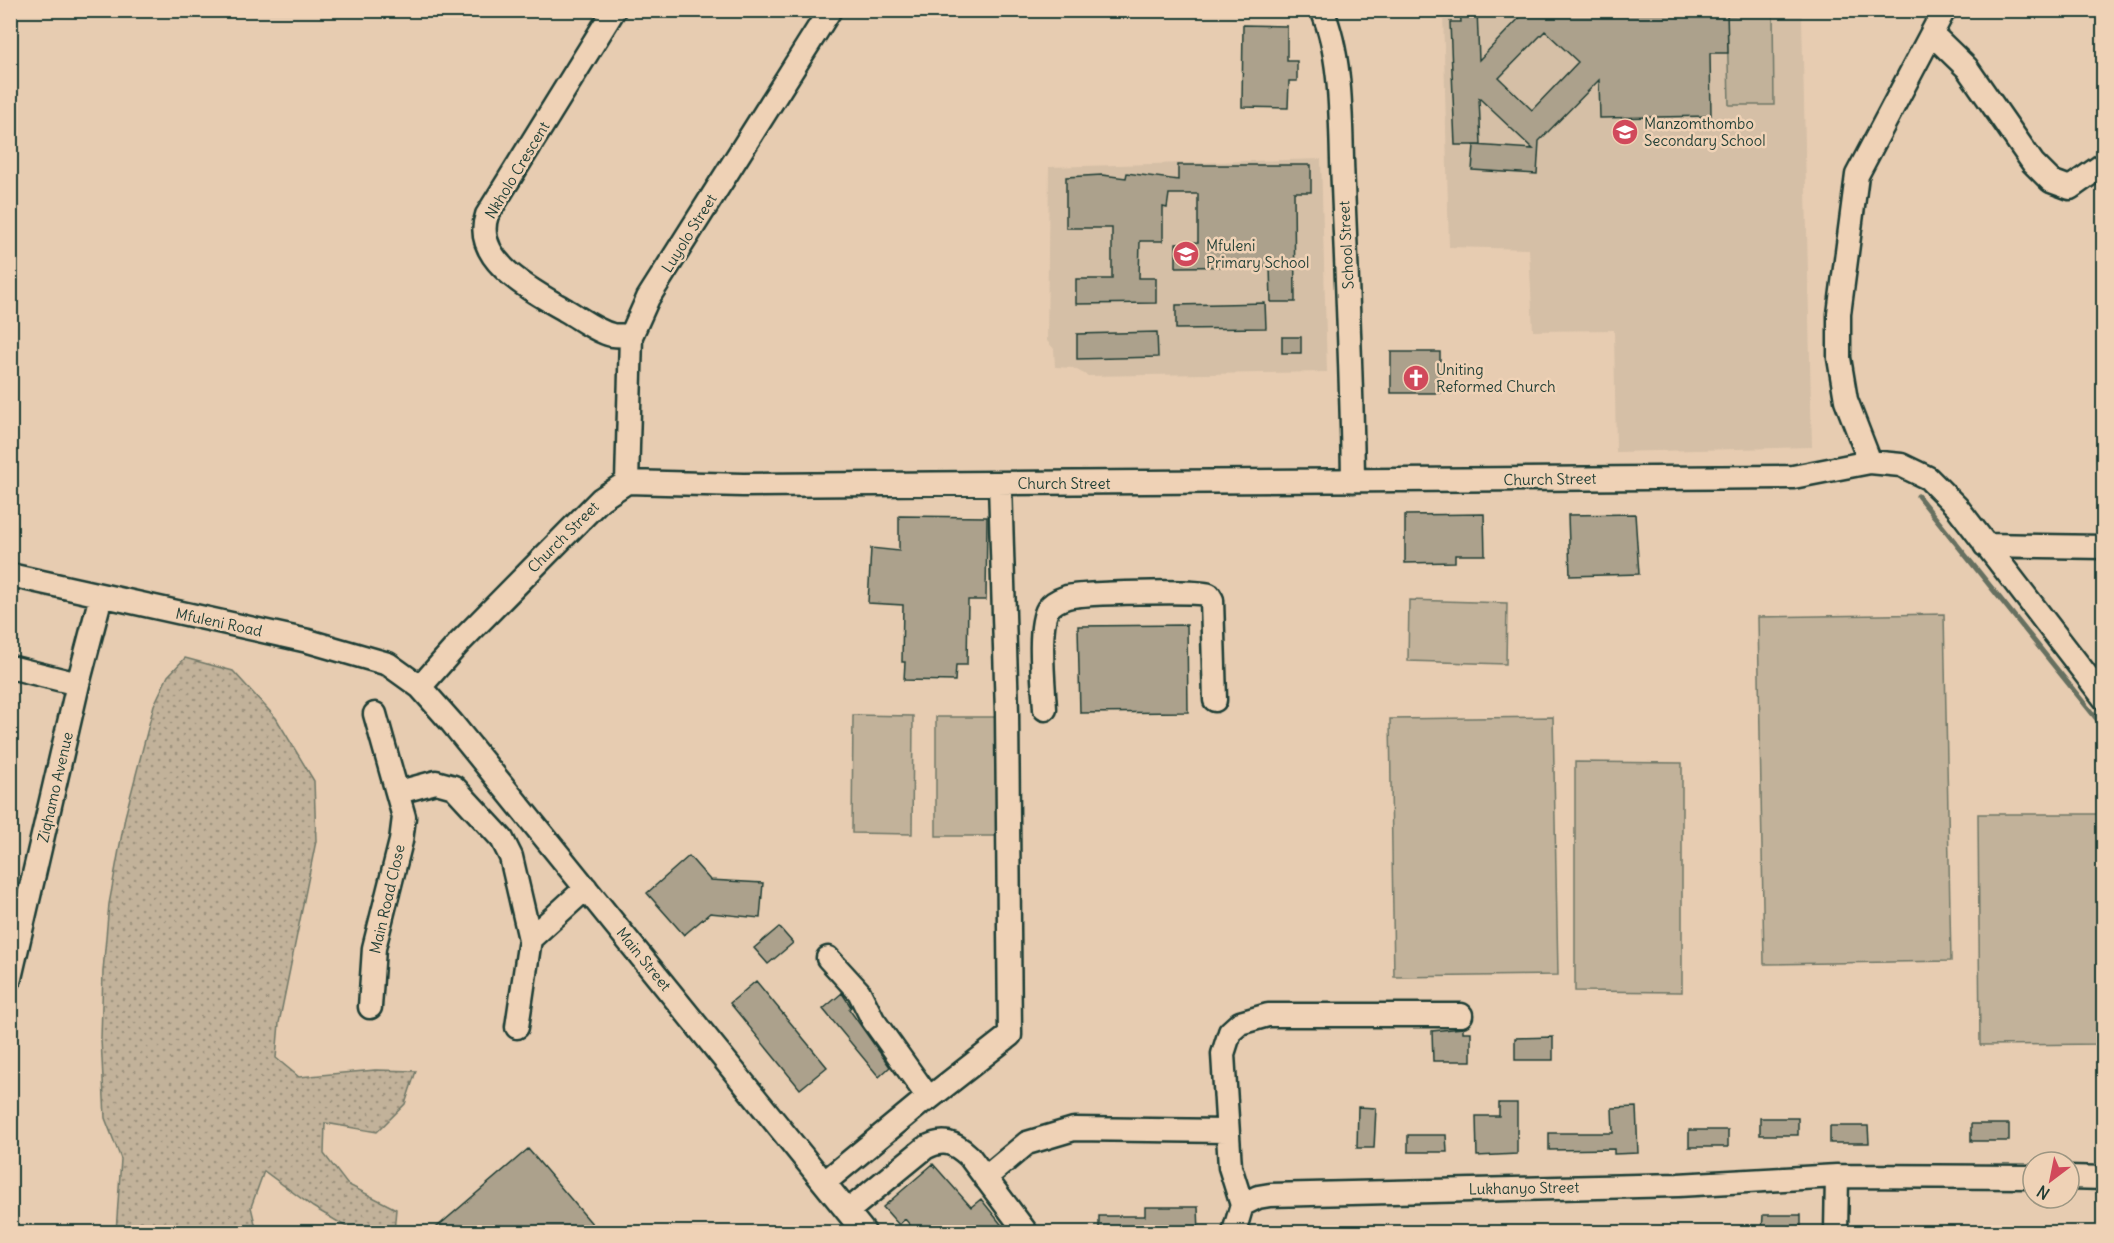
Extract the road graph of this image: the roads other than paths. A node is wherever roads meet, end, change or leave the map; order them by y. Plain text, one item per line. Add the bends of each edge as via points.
1 (614, 10) edge
2 (830, 10) edge
3 (1322, 10) edge
4 (1944, 10) edge
5 (1932, 34) junction
6 (2103, 164) edge
7 (631, 336) junction
8 (1870, 462) junction
9 (1353, 481) junction
10 (627, 482) junction
11 (1000, 484) junction
12 (1985, 544) junction
13 (2103, 547) edge
14 (10, 575) edge
15 (101, 596) junction
16 (1042, 652) junction
17 (1005, 653) junction
18 (10, 667) edge
19 (78, 684) junction
20 (420, 687) junction
21 (2103, 698) edge
22 (1215, 700) dead end
23 (1045, 709) dead end
24 (375, 714) dead end
25 (399, 792) junction
26 (586, 888) junction
27 (530, 939) junction
28 (828, 958) dead end
29 (10, 978) edge
30 (370, 1007) dead end
31 (1461, 1015) dead end
32 (517, 1028) dead end
33 (927, 1100) junction
34 (1226, 1131) junction
35 (1837, 1176) junction
36 (2021, 1177) edge
37 (986, 1178) junction
38 (2081, 1178) edge
39 (2103, 1178) edge
40 (825, 1182) junction
41 (1242, 1205) junction
42 (848, 1211) junction
43 (864, 1233) edge
44 (1026, 1233) edge
45 (1234, 1233) edge
46 (1836, 1233) edge

1 - 7 street, Nkholo Crescent via 487,215 484,233 501,266 536,293 601,330
2 - 7 street, Luyolo Street via 648,298
3 - 9 street, School Street via 1339,94 1353,398
4 - 5 street
5 - 6 street via 1967,68 2018,144 2052,181 2070,188
5 - 8 street via 1857,175 1839,314 1839,358 1846,400
7 - 10 street, Luyolo Street
8 - 9 street, Church Street via 1793,477
8 - 12 street, Church Street via 1901,465 1928,478
9 - 11 street, Church Street
10 - 11 street, Church Street
10 - 20 street, Church Street via 601,499
11 - 17 street
12 - 13 street
12 - 21 street, Church Street
14 - 15 street, Mfuleni Road
15 - 19 street, Ziqhamo Avenue
15 - 20 street, Mfuleni Road via 308,640 399,669
16 - 17 street
16 - 22 street via 1047,612 1066,597 1206,594 1212,600
16 - 23 street
17 - 33 street via 1010,1035
18 - 19 street
19 - 29 street, Ziqhamo Avenue
20 - 26 street, Main Street
24 - 25 street, Main Road Close
25 - 27 street via 426,783 445,783 454,787 494,829 511,857
25 - 30 street, Main Road Close via 403,830 374,948
26 - 27 street
26 - 40 street, Main Street
27 - 32 street
28 - 33 street via 859,992 873,1020 928,1095
31 - 34 street via 1268,1015 1240,1023 1230,1032 1223,1054
33 - 40 street
34 - 37 street via 1074,1130 1027,1143
34 - 41 street via 1230,1167
35 - 36 street, Lukhanyo Street
35 - 41 street, Lukhanyo Street via 1678,1185 1270,1195
35 - 46 street
37 - 42 street via 959,1147 938,1142
37 - 44 street
38 - 39 street
40 - 42 street, Main Street
41 - 45 street
42 - 43 street, Main Street

